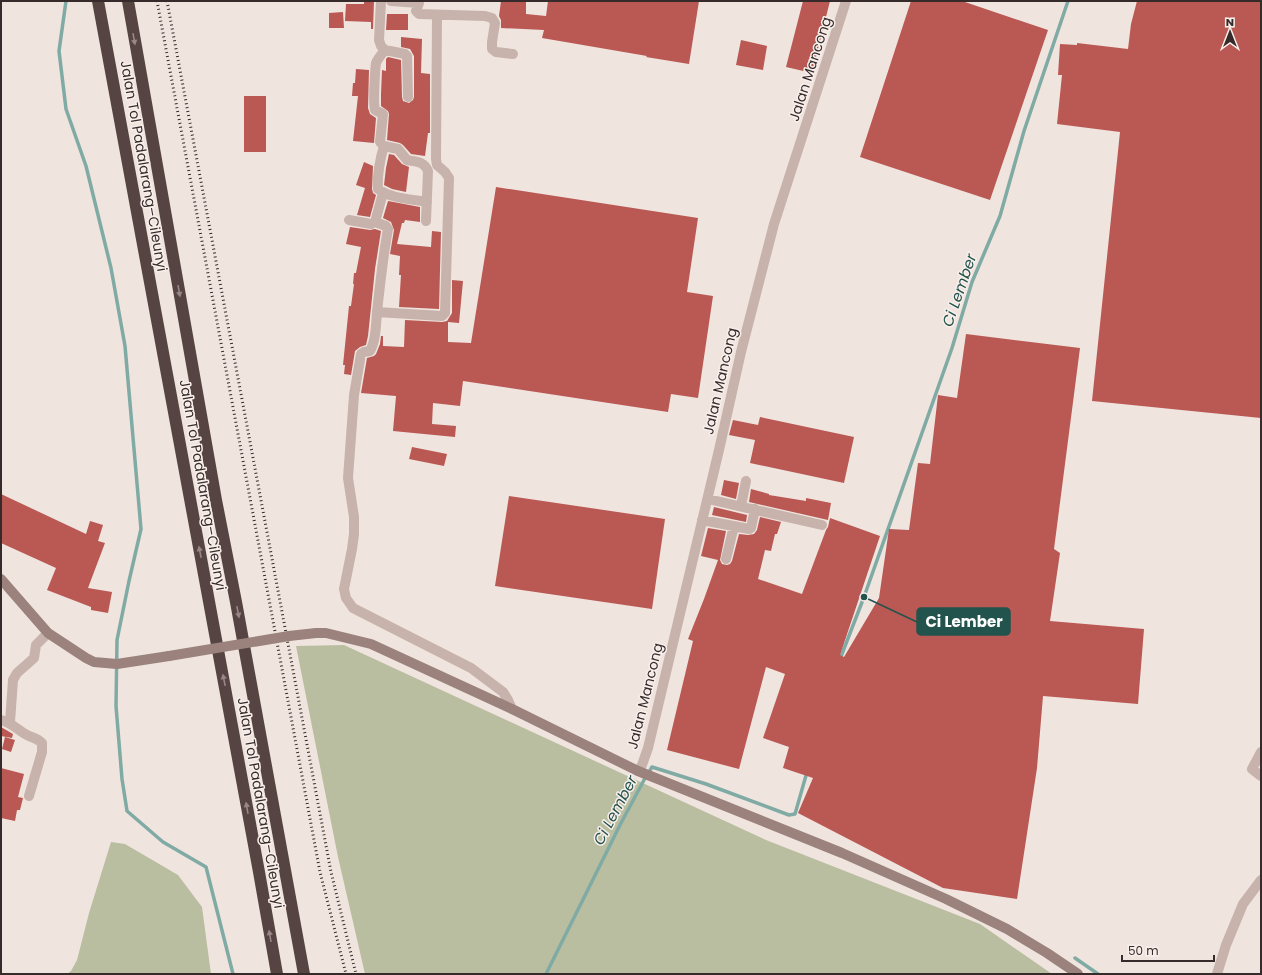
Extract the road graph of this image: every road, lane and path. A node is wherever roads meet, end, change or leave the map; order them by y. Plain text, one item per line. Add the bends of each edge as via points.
1 (98, 1) edge
2 (128, 1) edge
3 (381, 1) edge
4 (391, 1) edge
5 (846, 1) edge
6 (419, 2) edge
7 (437, 15) junction
8 (385, 50) junction
9 (513, 54) dead end
10 (408, 97) dead end
11 (384, 146) junction
12 (383, 192) junction
13 (427, 202) junction
14 (349, 220) dead end
15 (426, 221) dead end
16 (375, 222) junction
17 (377, 312) junction
18 (746, 481) dead end
19 (708, 499) junction
20 (741, 506) junction
21 (755, 509) junction
22 (702, 520) junction
23 (822, 525) dead end
24 (734, 526) junction
25 (726, 559) dead end
26 (1, 579) edge
27 (48, 633) junction
28 (512, 709) junction
29 (5, 721) edge
30 (1261, 752) edge
31 (1258, 765) edge
32 (640, 770) junction
33 (1261, 776) edge
34 (29, 796) dead end
35 (1261, 880) edge
36 (277, 974) edge
37 (304, 974) edge
38 (1078, 974) edge
39 (1217, 974) edge

36 -> 1 highway, Jalan Tol Padalarang–Cileunyi
2 -> 37 highway, Jalan Tol Padalarang–Cileunyi via 216,500
3 - 8 street via 379,40
4 - 6 street
5 - 19 street, Jalan Mancong via 774,224 741,352
6 - 7 street via 417,13
7 - 9 street via 492,18 495,23 492,49
7 - 17 street via 436,159 437,165 449,178 445,313 442,316
8 - 10 street via 407,56
8 - 11 street via 376,62 374,101 375,110 383,114 380,142
11 - 12 street via 377,183 378,189
11 - 13 street via 398,149 407,160 420,162 426,166
12 - 13 street
12 - 16 street
13 - 15 street
14 - 16 street via 371,224
16 - 17 street via 388,229
17 - 28 street via 372,348 361,354 354,395 348,478 354,534 345,586 346,598 353,608 471,668 503,692
18 - 20 street
19 - 20 street
19 - 22 street, Jalan Mancong
20 - 21 street
21 - 23 street
21 - 24 street via 751,528
22 - 24 street
22 - 32 street, Jalan Mancong via 647,753
24 - 25 street
26 - 27 street
27 - 28 street, bridge via 94,662 117,664 288,636 326,633 371,644
27 - 29 street via 36,645 34,658 13,680
28 - 32 street
29 - 34 street via 42,743 42,752
30 - 31 street
31 - 33 street via 1252,769
32 - 38 street via 906,881 1007,929
35 - 39 street via 1243,904

